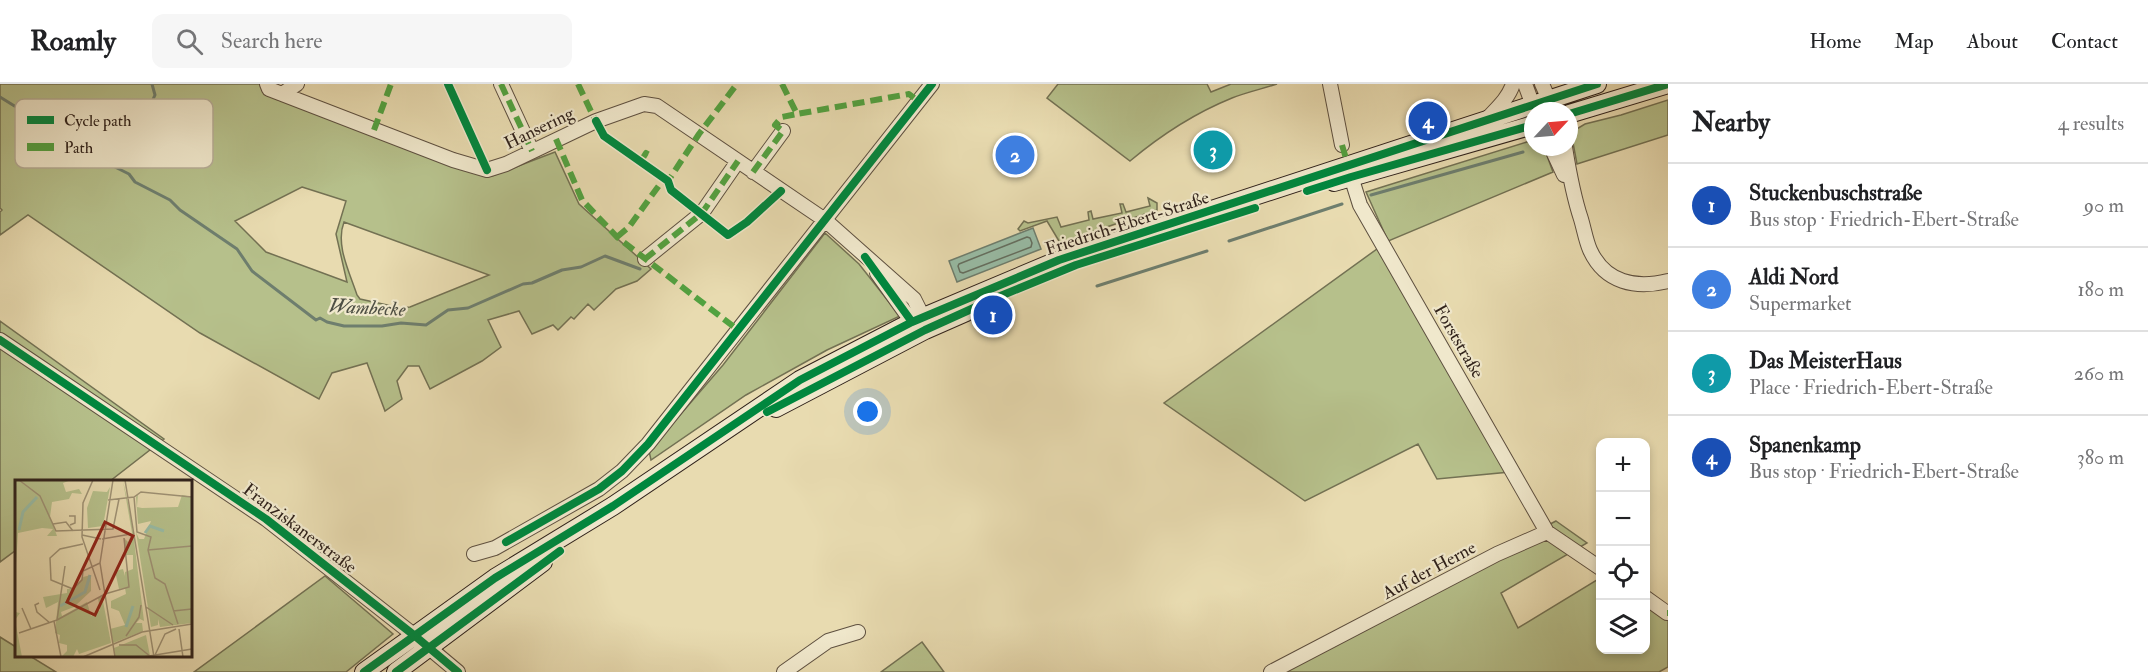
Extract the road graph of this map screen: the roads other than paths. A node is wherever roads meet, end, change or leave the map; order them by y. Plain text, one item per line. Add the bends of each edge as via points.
1 (267, 84) edge
2 (297, 84) edge
3 (501, 84) edge
4 (932, 84) edge
5 (1330, 84) edge
6 (1513, 84) edge
7 (1525, 84) edge
8 (1597, 84) edge
9 (1668, 84) edge
10 (282, 94) junction
11 (1542, 102) edge
12 (1524, 108) edge
13 (1578, 111) edge
14 (1483, 122) junction
15 (1524, 127) edge
16 (783, 131) dead end
17 (1342, 145) dead end
18 (532, 151) junction
19 (1555, 156) edge
20 (1566, 156) edge
21 (738, 161) junction
22 (1349, 171) junction
23 (753, 172) junction
24 (1571, 189) junction
25 (825, 220) junction
26 (645, 259) dead end
27 (1668, 281) edge
28 (920, 323) junction
29 (0, 340) edge
30 (1547, 532) junction
31 (474, 554) dead end
32 (1596, 565) edge
33 (1649, 600) edge
34 (1667, 613) edge
35 (858, 632) dead end
36 (422, 641) junction
37 (363, 672) edge
38 (396, 672) edge
39 (458, 672) edge
40 (784, 672) edge
41 (1271, 672) edge

1 - 10 street, Hansering via 269,89
2 - 10 street
3 - 18 street
4 - 25 street
5 - 17 street
6 - 14 street via 1510,94
7 - 11 street
8 - 11 main road, Friedrich-Ebert-Straße
9 - 13 main road
10 - 18 street, Hansering via 480,169 497,168
12 - 14 main road, Friedrich-Ebert-Straße
14 - 22 main road, Friedrich-Ebert-Straße
15 - 22 main road, Friedrich-Ebert-Straße
16 - 23 street
18 - 21 street, Hansering via 644,104 670,113
19 - 24 street
20 - 24 street
21 - 23 street, Hansering
21 - 26 street via 702,213
22 - 28 main road, Friedrich-Ebert-Straße
22 - 30 street, Forststraße via 1360,205
23 - 25 street, Hansering
24 - 27 street via 1590,249 1602,267 1620,281 1633,284
25 - 28 street, Hansering via 865,258
25 - 31 street via 648,444 622,471 599,489 506,542
28 - 36 main road, Friedrich-Ebert-Straße via 800,380 613,506 495,578
29 - 36 street, Franziskanerstraße via 266,519
30 - 32 street
30 - 41 street, Auf der Herne
33 - 34 street
35 - 40 street via 828,641
36 - 37 main road, Friedrich-Ebert-Straße
36 - 38 main road, Friedrich-Ebert-Straße
36 - 39 street, Franziskanerstraße

